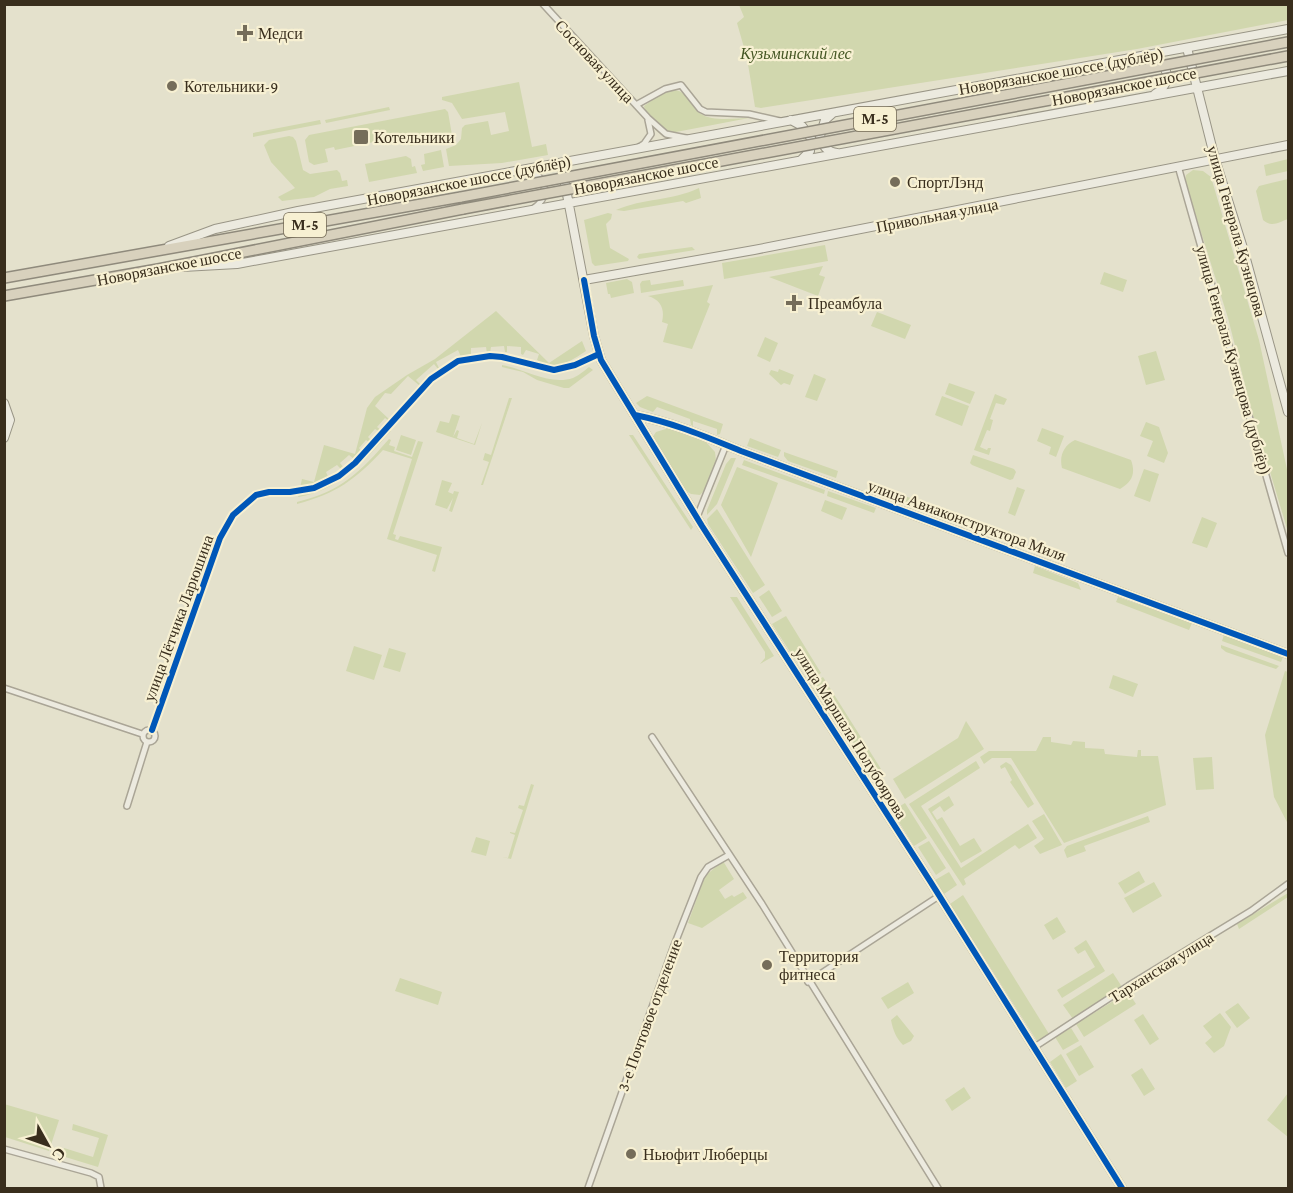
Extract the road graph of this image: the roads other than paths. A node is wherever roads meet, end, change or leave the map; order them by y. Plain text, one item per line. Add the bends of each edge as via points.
1 (543, 4) edge
2 (1288, 29) edge
3 (1288, 42) edge
4 (1187, 48) junction
5 (1143, 56) junction
6 (1288, 56) edge
7 (1288, 71) edge
8 (1198, 89) junction
9 (1152, 97) junction
10 (636, 105) junction
11 (834, 112) junction
12 (648, 118) junction
13 (791, 120) junction
14 (782, 121) junction
15 (693, 138) junction
16 (1288, 145) edge
17 (639, 147) junction
18 (840, 153) junction
19 (1215, 159) junction
20 (798, 161) junction
21 (561, 162) junction
22 (1178, 166) junction
23 (522, 169) junction
24 (568, 203) junction
25 (530, 210) junction
26 (149, 253) junction
27 (158, 269) junction
28 (4, 278) edge
29 (584, 280) junction
30 (4, 296) edge
31 (599, 354) junction
32 (4, 404) edge
33 (1288, 412) edge
34 (635, 415) junction
35 (4, 438) edge
36 (726, 445) junction
37 (697, 516) junction
38 (1288, 554) edge
39 (1288, 654) edge
40 (4, 688) edge
41 (152, 730) junction
42 (142, 734) junction
43 (652, 737) dead end
44 (147, 742) junction
45 (127, 806) dead end
46 (729, 855) junction
47 (1288, 884) edge
48 (939, 896) junction
49 (808, 982) junction
50 (1033, 1048) junction
51 (4, 1149) edge
52 (101, 1188) edge
53 (588, 1188) edge
54 (938, 1188) edge
55 (1122, 1188) edge

1 - 10 street, Сосновая улица
2 - 4 main road, Новорязанское шоссе (дублёр)
3 - 26 highway, Новорязанское шоссе / М-5, bridge
4 - 5 main road, Новорязанское шоссе (дублёр)
4 - 8 main road, улица Генерала Кузнецова
5 - 9 main road via 1160,60 1167,71 1165,86
5 - 11 main road, Новорязанское шоссе (дублёр)
6 - 27 highway, Новорязанское шоссе / М-5, bridge
7 - 8 main road
8 - 9 main road
8 - 19 main road, улица Генерала Кузнецова
9 - 18 main road
10 - 12 street, Сосновая улица
10 - 14 street via 664,89 681,85 706,112
11 - 13 main road, Новорязанское шоссе (дублёр)
11 - 18 main road via 825,120 820,136 826,149
12 - 15 street, Сосновая улица via 666,134
12 - 17 street, Сосновая улица via 651,134
13 - 14 main road, Новорязанское шоссе (дублёр)
13 - 20 main road via 811,138 810,151
14 - 15 main road, Новорязанское шоссе (дублёр)
15 - 17 main road, Новорязанское шоссе (дублёр)
16 - 19 main road, Привольная улица
17 - 21 main road, Новорязанское шоссе (дублёр)
18 - 20 main road
19 - 22 main road, Привольная улица
19 - 33 main road, улица Генерала Кузнецова
20 - 24 main road
21 - 23 main road, Новорязанское шоссе (дублёр)
21 - 24 main road, улица Маршала Полубоярова
22 - 29 main road, Привольная улица
22 - 38 street, улица Генерала Кузнецова (дублёр)
23 - 25 street via 536,174 544,184 544,197
23 - 26 main road, Новорязанское шоссе (дублёр) via 215,229
24 - 25 main road
24 - 29 main road, улица Маршала Полубоярова
25 - 27 main road via 237,264
26 - 28 highway, Новорязанское шоссе / М-5
27 - 30 highway, Новорязанское шоссе / М-5
29 - 31 main road, улица Маршала Полубоярова
31 - 34 main road, улица Маршала Полубоярова
31 - 41 street, улица Лётчика Ларюшина via 554,370 502,357 458,361 431,379 339,476 314,488 269,492 248,500 233,515 220,538
32 - 35 main road via 10,420
34 - 36 main road, улица Авиаконструктора Миля via 667,422
34 - 37 main road, улица Маршала Полубоярова
36 - 37 street
36 - 39 main road, улица Авиаконструктора Миля
37 - 48 main road, улица Маршала Полубоярова
40 - 42 street
41 - 42 street
41 - 44 street, улица Лётчика Ларюшина via 154,737
42 - 44 street
43 - 46 street
44 - 45 street, улица Лётчика Ларюшина
46 - 49 street
46 - 53 street, 3-е Почтовое отделение via 701,876
47 - 50 street, Тарханская улица
48 - 49 street
48 - 50 main road, улица Маршала Полубоярова
49 - 54 street
50 - 55 main road, улица Маршала Полубоярова
51 - 52 street via 91,1173 99,1178

